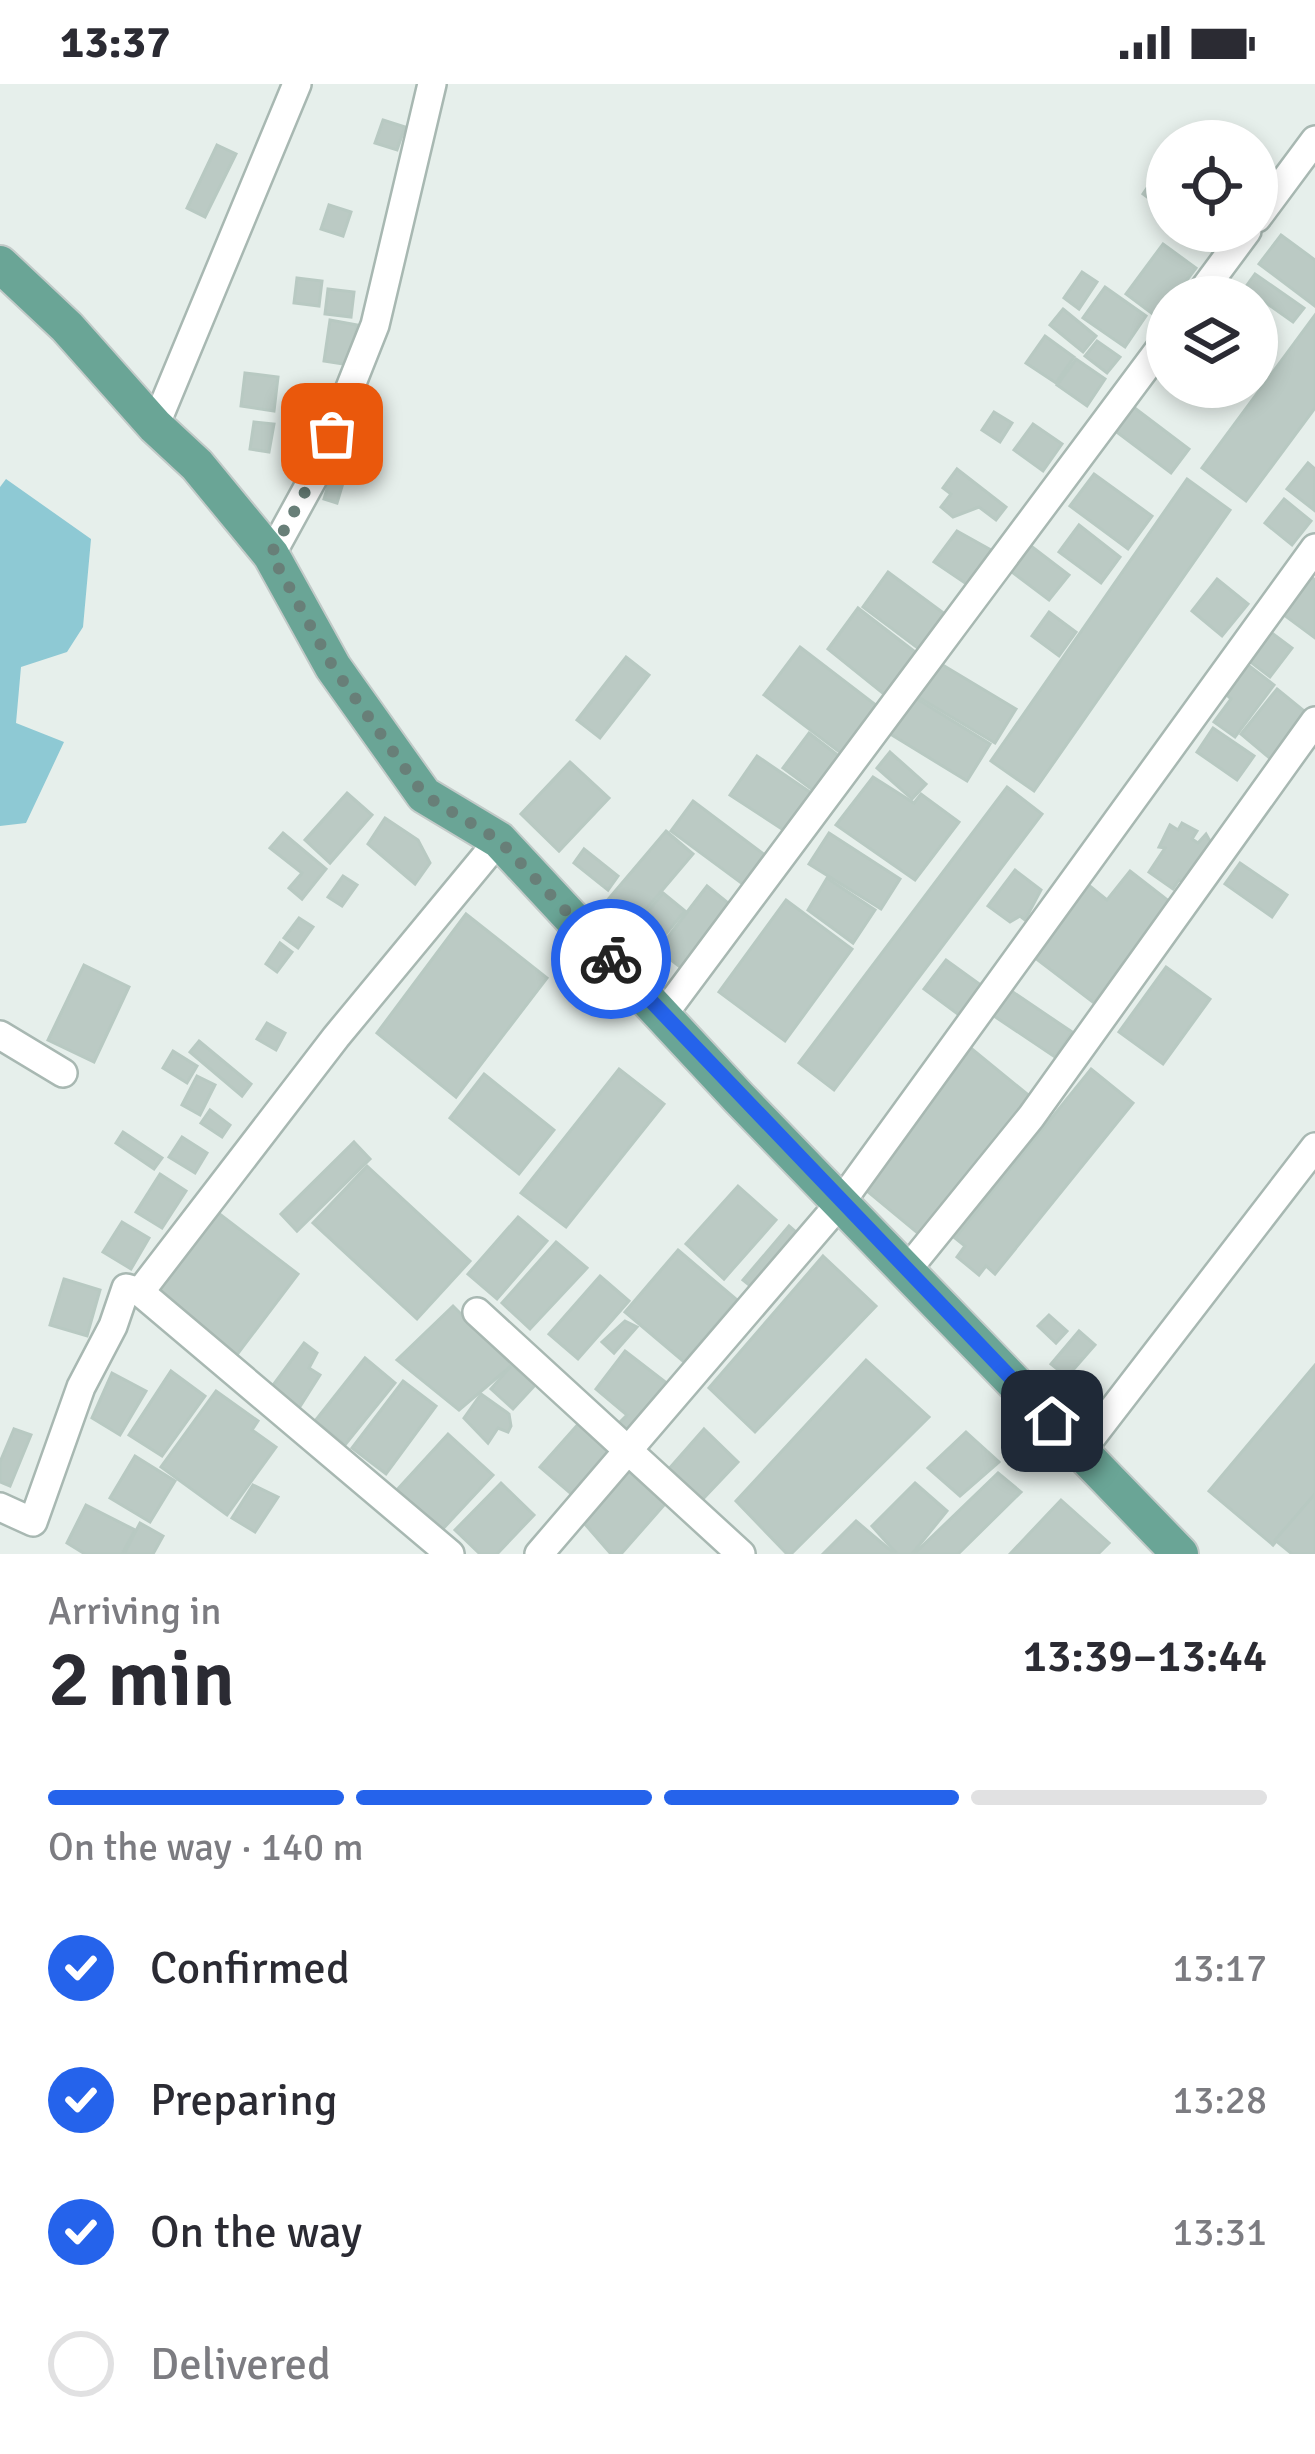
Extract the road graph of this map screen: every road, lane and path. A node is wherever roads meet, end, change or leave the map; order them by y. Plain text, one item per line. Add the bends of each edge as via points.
1 (297, 84) edge
2 (432, 84) edge
3 (1315, 140) edge
4 (1278, 190) edge
5 (0, 264) edge
6 (1146, 367) edge
7 (155, 426) junction
8 (1315, 548) edge
9 (271, 554) junction
10 (1315, 722) edge
11 (499, 840) junction
12 (662, 1015) junction
13 (0, 1036) edge
14 (63, 1073) dead end
15 (1315, 1147) edge
16 (841, 1202) junction
17 (907, 1270) junction
18 (140, 1292) junction
19 (477, 1312) dead end
20 (1081, 1451) junction
21 (628, 1454) junction
22 (0, 1507) edge
23 (1172, 1551) edge
24 (450, 1554) edge
25 (538, 1554) edge
26 (741, 1554) edge

1 - 7 street
2 - 9 street via 375,326 317,470
3 - 4 street
5 - 7 main road
6 - 12 street
7 - 9 main road
8 - 16 street
9 - 11 main road via 333,667 424,795
10 - 17 street via 1031,1117
11 - 12 main road
11 - 18 street
12 - 16 main road
13 - 14 street
15 - 20 street
16 - 17 main road
16 - 21 street
17 - 20 main road
18 - 22 street via 126,1288 33,1522
18 - 24 street
19 - 21 street
20 - 23 main road
21 - 25 street
21 - 26 street

